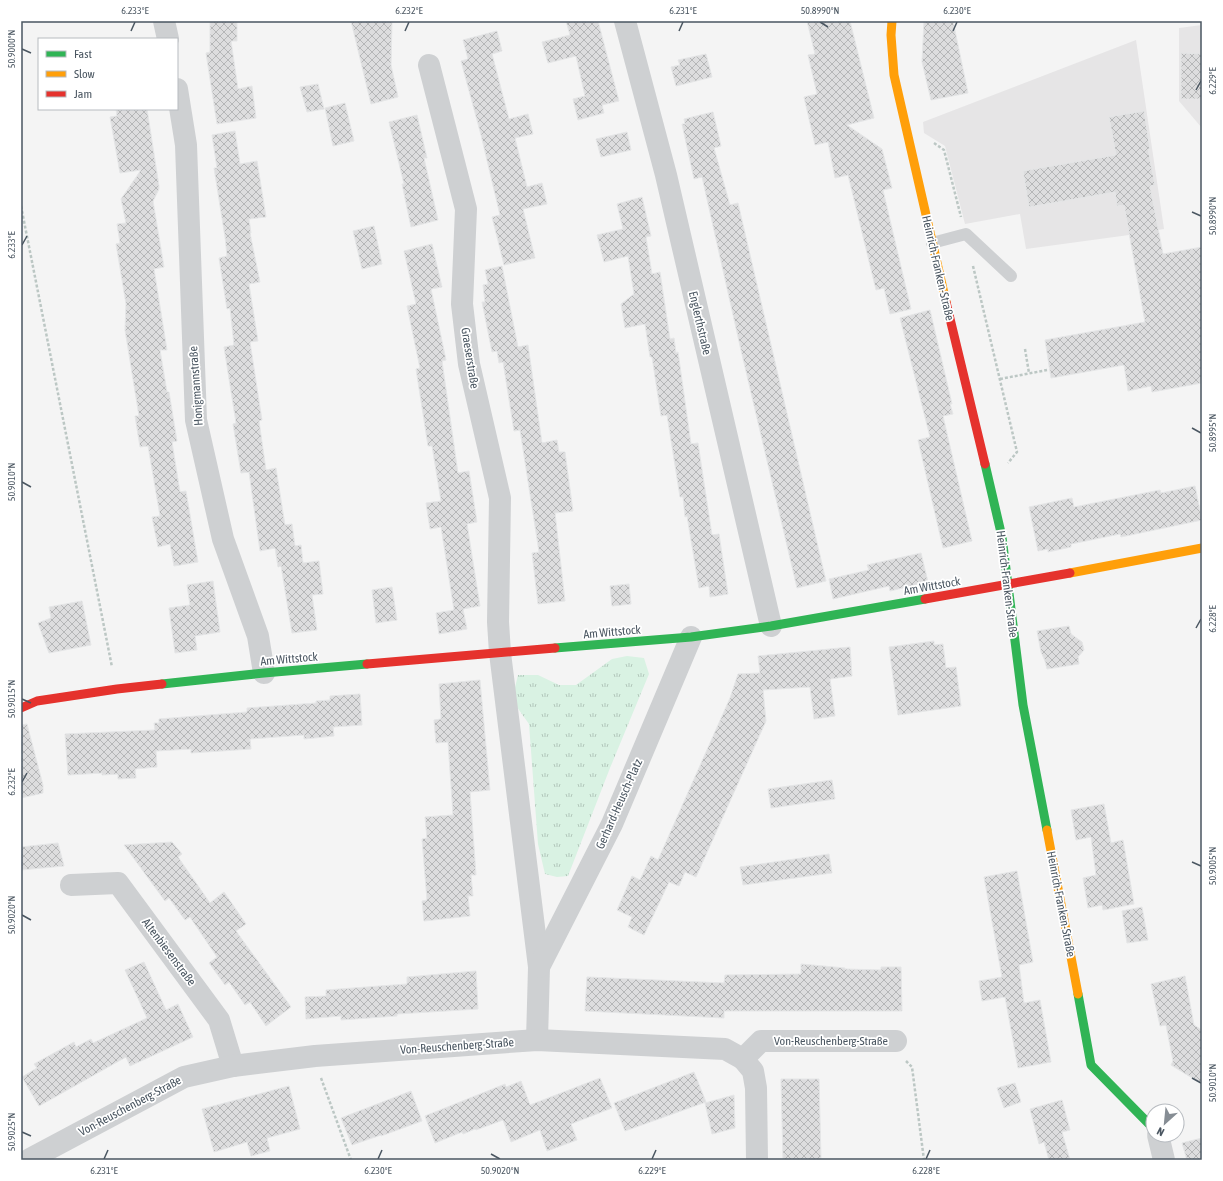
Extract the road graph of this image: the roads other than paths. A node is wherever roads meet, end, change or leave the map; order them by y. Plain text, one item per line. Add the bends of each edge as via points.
1 (164, 21) edge
2 (626, 21) edge
3 (892, 21) edge
4 (168, 38) edge
5 (429, 65) dead end
6 (178, 95) edge
7 (932, 243) junction
8 (1011, 276) dead end
9 (1202, 548) edge
10 (1007, 585) junction
11 (771, 626) junction
12 (691, 637) junction
13 (500, 653) junction
14 (264, 673) junction
15 (21, 708) edge
16 (72, 885) dead end
17 (540, 967) junction
18 (537, 1040) junction
19 (896, 1041) road end
20 (743, 1058) junction
21 (233, 1066) junction
22 (1145, 1120) edge
23 (1160, 1143) edge
24 (27, 1154) edge
25 (757, 1160) edge
26 (1164, 1160) edge

1 - 4 street
2 - 11 street, Englerthstraße via 666,175
3 - 7 street, Heinrich-Franken-Straße via 894,75
5 - 13 street, Graeserstraße via 466,209 462,304 469,364 500,498
6 - 14 street, Honigmannstraße via 186,145 196,420 223,539 258,636
7 - 8 lane via 966,234
7 - 10 street, Heinrich-Franken-Straße via 1002,537
9 - 10 street, Am Wittstock
10 - 11 street, Am Wittstock
10 - 22 street, Heinrich-Franken-Straße via 1023,705 1091,1065
11 - 12 street, Am Wittstock
12 - 13 street, Am Wittstock
12 - 17 street, Gerhard-Heusch-Platz via 612,824
13 - 14 street, Am Wittstock
13 - 17 street, Gerhard-Heusch-Platz
14 - 15 street, Am Wittstock via 117,689 37,701
16 - 21 street, Altenbiesenstraße via 118,883 219,1020
17 - 18 street, Gerhard-Heusch-Platz
18 - 20 street, Von-Reuschenberg-Straße via 725,1048
18 - 21 street, Von-Reuschenberg-Straße via 315,1056
19 - 20 street, Von-Reuschenberg-Straße via 761,1041
20 - 25 street via 753,1072 756,1088
21 - 24 street, Von-Reuschenberg-Straße via 184,1077
23 - 26 street

